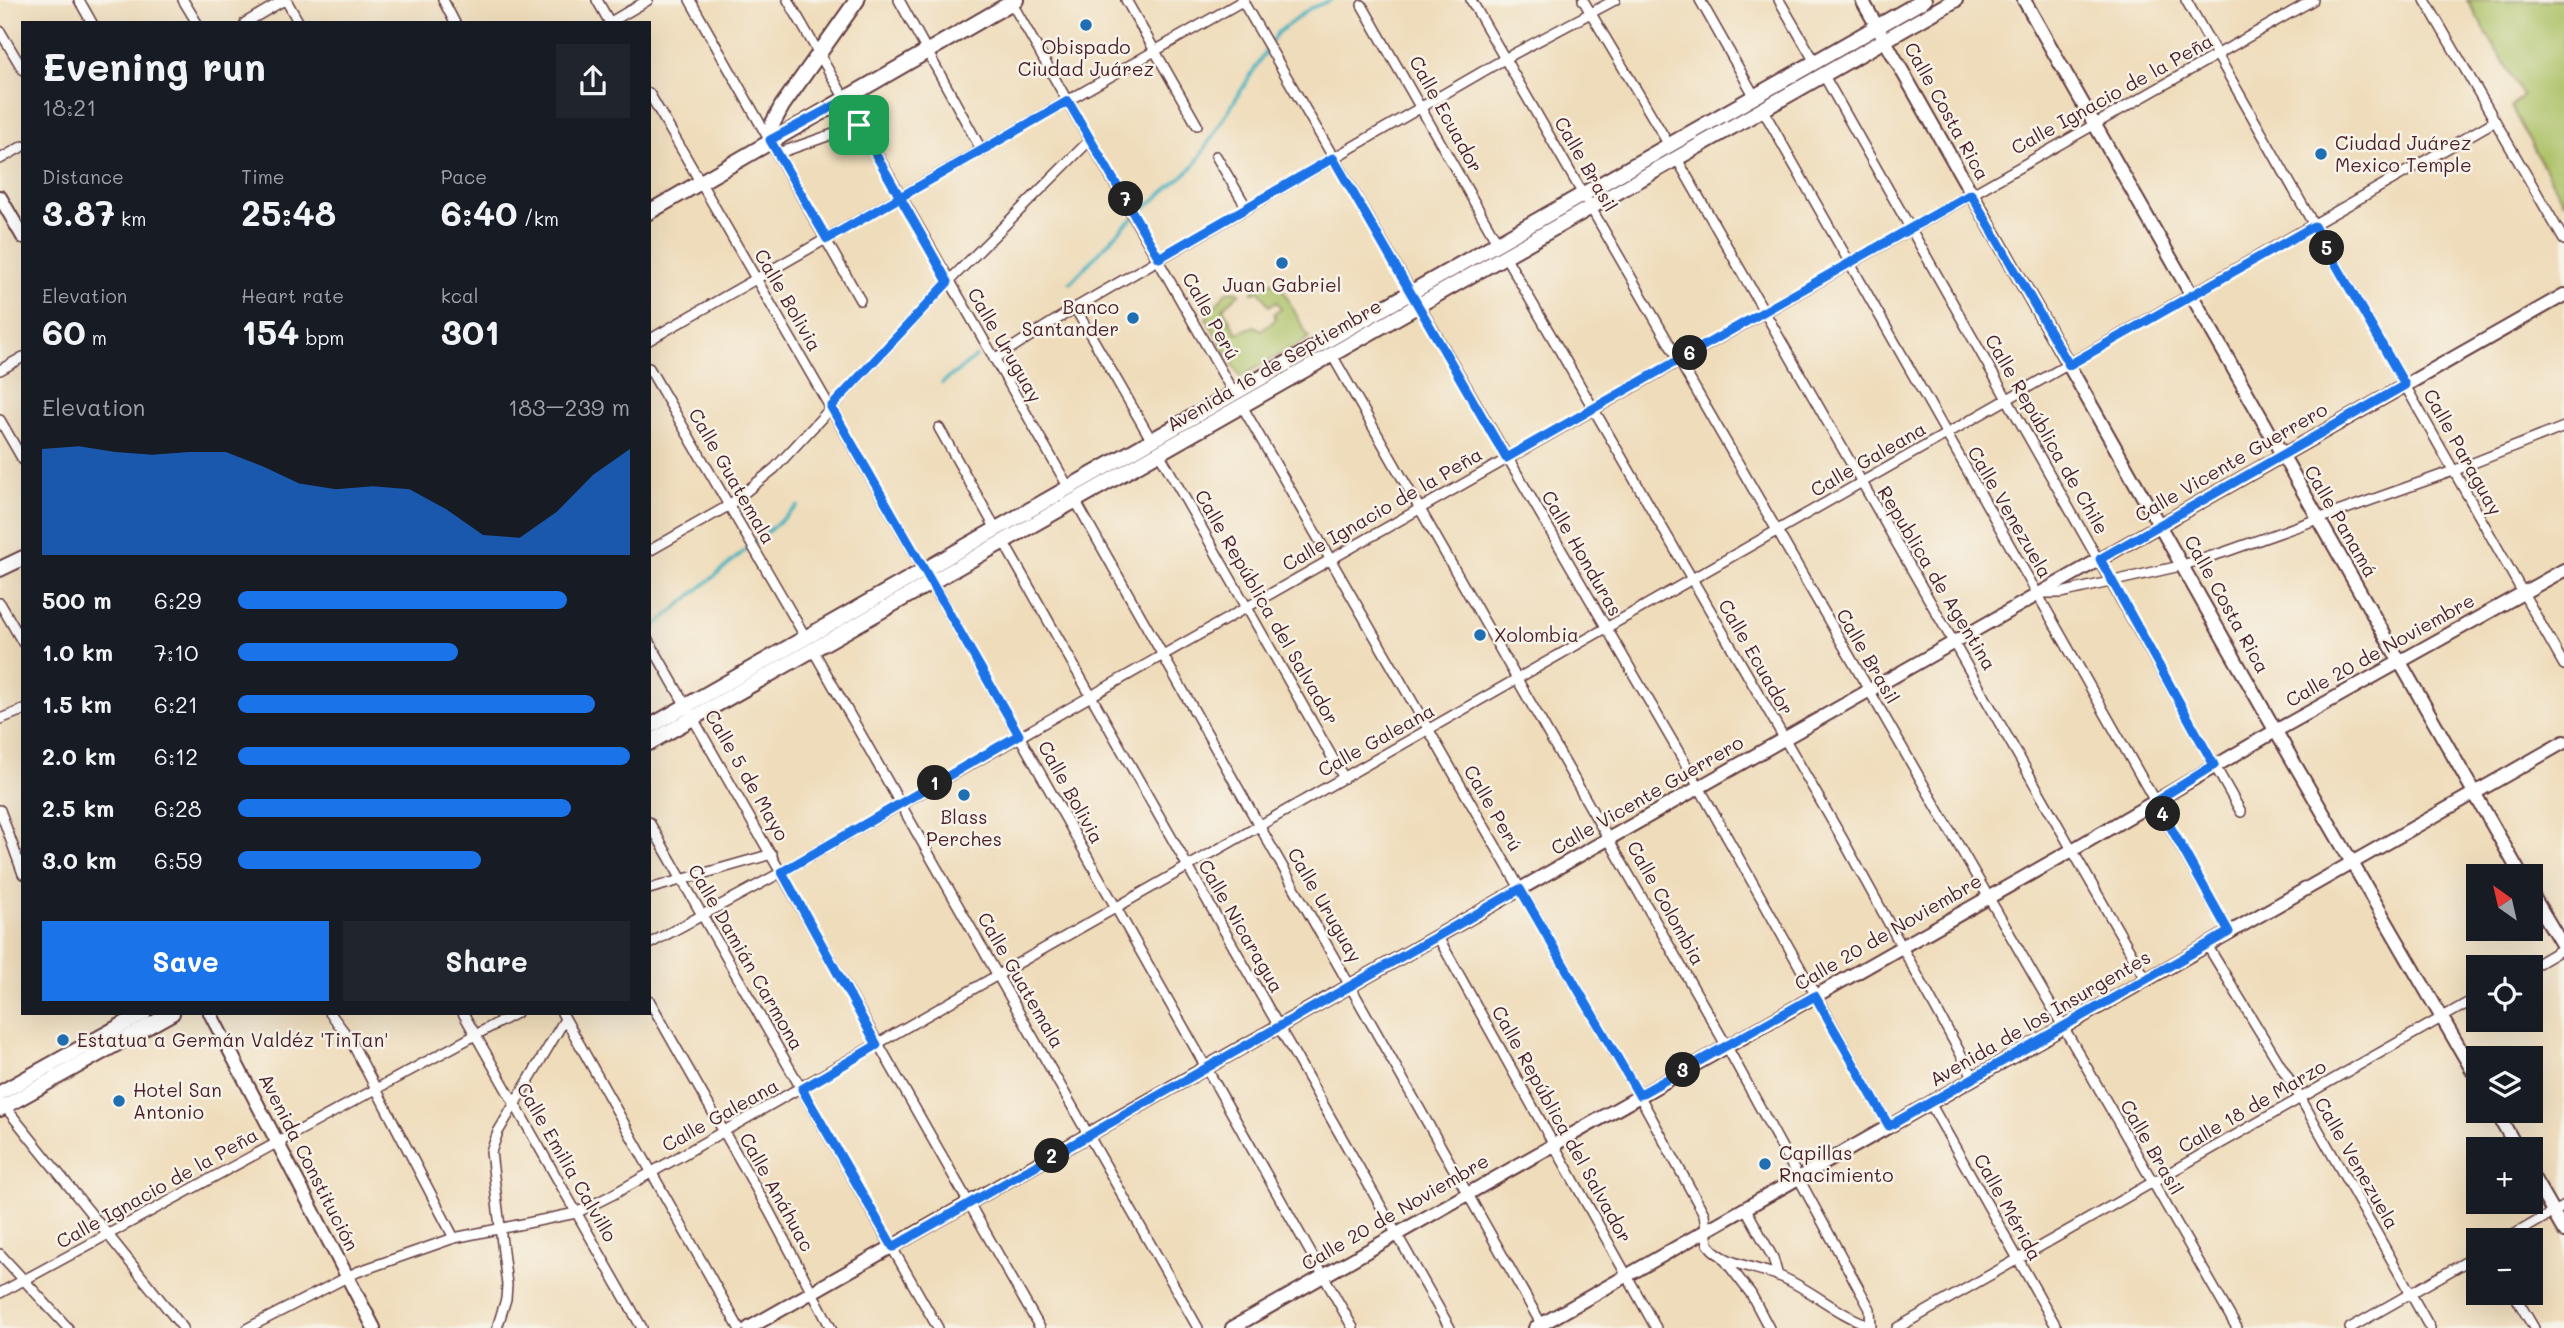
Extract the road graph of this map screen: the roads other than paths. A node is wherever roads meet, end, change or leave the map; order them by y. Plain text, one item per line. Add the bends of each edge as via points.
1 (79, 0) edge
2 (183, 0) edge
3 (285, 0) edge
4 (443, 0) edge
5 (597, 0) edge
6 (648, 0) edge
7 (690, 0) edge
8 (788, 0) edge
9 (857, 0) edge
10 (899, 0) edge
11 (1126, 0) edge
12 (1243, 0) edge
13 (1471, 0) edge
14 (1583, 0) edge
15 (1615, 0) edge
16 (1700, 0) edge
17 (1779, 0) edge
18 (1862, 0) edge
19 (1924, 0) edge
20 (1955, 0) edge
21 (2024, 0) edge
22 (2186, 0) edge
23 (2314, 0) edge
24 (2425, 0) edge
25 (1012, 1) edge
26 (1362, 5) dead end
27 (1591, 14) junction
28 (91, 21) edge
29 (196, 21) edge
30 (248, 21) edge
31 (298, 21) edge
32 (454, 21) edge
33 (608, 21) edge
34 (612, 21) edge
35 (0, 31) edge
36 (1881, 33) junction
37 (1155, 51) junction
38 (928, 52) junction
39 (2218, 55) junction
40 (820, 56) junction
41 (1506, 58) junction
42 (21, 68) edge
43 (1819, 68) junction
44 (651, 97) edge
45 (1755, 97) junction
46 (845, 100) junction
47 (1068, 101) junction
48 (1422, 106) junction
49 (1763, 110) junction
50 (2495, 121) junction
51 (859, 125) junction
52 (1196, 125) dead end
53 (2094, 125) junction
54 (770, 140) junction
55 (1090, 140) junction
56 (1668, 145) junction
57 (21, 147) edge
58 (982, 150) junction
59 (779, 153) junction
60 (1216, 156) dead end
61 (1333, 158) junction
62 (0, 159) edge
63 (1677, 159) junction
64 (700, 184) junction
65 (1583, 193) junction
66 (1971, 194) junction
67 (0, 197) edge
68 (899, 198) junction
69 (1247, 208) junction
70 (1591, 208) junction
71 (651, 211) edge
72 (2314, 226) junction
73 (1910, 229) junction
74 (21, 234) edge
75 (827, 239) junction
76 (2564, 240) edge
77 (1497, 242) junction
78 (1505, 256) junction
79 (1159, 258) junction
80 (1849, 263) junction
81 (756, 279) junction
82 (948, 282) junction
83 (1409, 293) junction
84 (2564, 295) edge
85 (2191, 296) junction
86 (860, 300) dead end
87 (1417, 306) junction
88 (1075, 308) junction
89 (1762, 312) junction
90 (651, 339) edge
91 (989, 352) junction
92 (1332, 355) junction
93 (21, 358) edge
94 (1677, 360) junction
95 (2069, 365) junction
96 (0, 370) edge
97 (651, 371) edge
98 (2405, 385) junction
99 (1238, 400) junction
100 (2006, 400) junction
101 (831, 407) junction
102 (1592, 408) junction
103 (0, 420) edge
104 (2564, 426) edge
105 (939, 428) dead end
106 (1946, 435) junction
107 (1155, 447) junction
108 (2281, 456) junction
109 (21, 457) edge
110 (1506, 458) junction
111 (2453, 471) junction
112 (1860, 483) junction
113 (1072, 494) junction
114 (728, 506) junction
115 (1418, 508) junction
116 (2318, 519) junction
117 (2160, 524) junction
118 (1776, 533) junction
119 (1000, 535) junction
120 (651, 550) edge
121 (1330, 558) junction
122 (21, 559) edge
123 (2100, 559) junction
124 (2183, 565) junction
125 (0, 569) edge
126 (2564, 570) edge
127 (928, 576) junction
128 (1690, 581) junction
129 (2112, 581) junction
130 (2041, 594) junction
131 (2522, 594) junction
132 (0, 603) edge
133 (1245, 607) junction
134 (1606, 631) junction
135 (21, 640) edge
136 (1955, 643) junction
137 (651, 644) edge
138 (809, 644) junction
139 (1162, 654) junction
140 (2398, 662) junction
141 (2564, 665) edge
142 (1517, 681) junction
143 (1868, 691) junction
144 (1088, 695) junction
145 (21, 711) edge
146 (690, 712) junction
147 (0, 719) edge
148 (651, 726) edge
149 (2275, 730) junction
150 (1428, 731) junction
151 (1019, 735) junction
152 (1784, 740) junction
153 (651, 741) edge
154 (2564, 742) edge
155 (2214, 765) junction
156 (1344, 778) junction
157 (1699, 787) junction
158 (2474, 793) junction
159 (2156, 801) junction
160 (900, 804) junction
161 (0, 810) edge
162 (2241, 812) dead end
163 (651, 826) edge
164 (1259, 826) junction
165 (1609, 838) junction
166 (2074, 849) junction
167 (772, 855) junction
168 (2351, 861) junction
169 (2515, 864) edge
170 (1187, 867) junction
171 (21, 868) edge
172 (782, 872) junction
173 (681, 880) junction
174 (651, 888) edge
175 (1520, 889) junction
176 (1987, 897) junction
177 (1115, 909) junction
178 (2543, 913) edge
179 (702, 917) junction
180 (2229, 932) junction
181 (1437, 937) junction
182 (651, 943) edge
183 (2207, 945) junction
184 (1902, 946) junction
185 (2564, 948) edge
186 (2543, 960) edge
187 (998, 977) junction
188 (2146, 979) junction
189 (1352, 986) junction
190 (1815, 996) junction
191 (651, 1004) edge
192 (2466, 1004) edge
193 (141, 1015) edge
194 (168, 1015) edge
195 (212, 1015) edge
196 (332, 1015) edge
197 (464, 1015) edge
198 (512, 1015) edge
199 (564, 1016) edge
200 (2442, 1018) junction
201 (2063, 1026) junction
202 (1279, 1027) junction
203 (475, 1035) junction
204 (877, 1045) junction
205 (1726, 1045) junction
206 (2466, 1059) edge
207 (1206, 1069) junction
208 (1974, 1078) junction
209 (802, 1089) junction
210 (375, 1090) junction
211 (1639, 1095) junction
212 (2301, 1099) junction
213 (1, 1102) edge
214 (1930, 1102) junction
215 (514, 1104) junction
216 (1889, 1126) junction
217 (724, 1133) junction
218 (1090, 1135) junction
219 (277, 1142) junction
220 (1552, 1144) junction
221 (651, 1174) junction
222 (1799, 1178) junction
223 (2152, 1183) junction
224 (2543, 1189) edge
225 (1468, 1191) junction
226 (970, 1203) junction
227 (1746, 1209) junction
228 (2559, 1209) edge
229 (576, 1213) junction
230 (501, 1226) junction
231 (2526, 1228) edge
232 (1707, 1231) junction
233 (2564, 1231) edge
234 (1396, 1233) junction
235 (107, 1237) junction
236 (454, 1238) junction
237 (893, 1247) junction
238 (0, 1254) edge
239 (1723, 1257) junction
240 (2018, 1260) junction
241 (2466, 1262) edge
242 (1323, 1275) junction
243 (1778, 1276) junction
244 (347, 1277) junction
245 (1628, 1277) junction
246 (24, 1280) junction
247 (0, 1293) edge
248 (812, 1293) junction
249 (2411, 1294) junction
250 (2520, 1305) edge
251 (1870, 1326) edge
252 (498, 1327) edge
253 (1540, 1327) edge
254 (2531, 1327) edge
255 (68, 1328) edge
256 (183, 1328) edge
257 (248, 1328) edge
258 (373, 1328) edge
259 (642, 1328) edge
260 (739, 1328) edge
261 (749, 1328) edge
262 (831, 1328) edge
263 (938, 1328) edge
264 (1041, 1328) edge
265 (1198, 1328) edge
266 (1232, 1328) edge
267 (1353, 1328) edge
268 (1451, 1328) edge
269 (1656, 1328) edge
270 (1769, 1328) edge
271 (1897, 1328) edge
272 (2057, 1328) edge
273 (2237, 1328) edge
274 (2350, 1328) edge
275 (2430, 1328) edge

1 - 28 street
2 - 29 street
3 - 30 street
3 - 31 street
4 - 32 street
5 - 33 street
6 - 34 street
7 - 54 street
8 - 40 street, Calle Uruguay
9 - 40 main road
10 - 38 street
11 - 37 street
12 - 37 street
12 - 61 street, Calle Honduras
13 - 41 street, Calle Brasil
14 - 27 street
15 - 27 street
16 - 45 street
17 - 43 street, Calle República de Chile
18 - 36 main road, Calle Costa Rica
19 - 36 main road, Avenida 16 de Septiembre
20 - 36 main road, Avenida 16 de Septiembre
21 - 53 main road, Calle Panamá
22 - 39 street, Calle Paraguay
23 - 39 street, Calle Ignacio de la Peña
24 - 50 street
25 - 38 main road
25 - 47 street, Calle Perú
26 - 48 street, Calle Ecuador
27 - 41 street
27 - 56 street
35 - 42 street
36 - 43 main road, Avenida 16 de Septiembre
36 - 66 main road, Calle Costa Rica
37 - 47 street
37 - 52 street
38 - 46 main road
38 - 58 street
39 - 53 street, Calle Ignacio de la Peña
39 - 72 street, Calle Paraguay
40 - 46 street, Calle Uruguay
40 - 54 main road via 782,106
41 - 48 street
41 - 65 street, Calle Brasil
43 - 45 main road, Avenida 16 de Septiembre
43 - 49 main road, Avenida 16 de Septiembre
43 - 73 street, Calle República de Chile
44 - 64 street, Calle Bolivia
45 - 56 main road, Avenida 16 de Septiembre
46 - 51 street, Calle Uruguay
46 - 54 main road
47 - 55 street, Calle Perú
47 - 58 street
48 - 61 street
48 - 77 street, Calle Ecuador
49 - 63 main road, Avenida 16 de Septiembre
49 - 80 street, Calle Venezuela
50 - 72 street, Calle Galeana
50 - 76 street
51 - 59 street
51 - 68 street, Calle Uruguay
53 - 66 street, Calle Ignacio de la Peña
53 - 85 main road, Calle Panamá
54 - 59 street
54 - 64 main road
55 - 79 street, Calle Perú
55 - 82 street
56 - 65 main road, Avenida 16 de Septiembre
57 - 62 street
58 - 68 street
59 - 75 street
60 - 69 street
61 - 69 street
61 - 83 street, Calle Honduras
63 - 70 main road, Avenida 16 de Septiembre
63 - 89 street, Republica de Agentina
64 - 71 main road
64 - 81 street, Calle Bolivia
65 - 70 street, Calle Brasil
65 - 77 main road, Avenida 16 de Septiembre
66 - 73 street, Calle Ignacio de la Peña
66 - 95 main road, Calle Costa Rica
67 - 74 main road
68 - 75 street
68 - 82 street, Calle Uruguay
69 - 79 street
70 - 78 main road, Avenida 16 de Septiembre
70 - 94 street, Calle Brasil
72 - 85 street, Calle Galeana
72 - 98 street, Calle Paraguay
73 - 80 street, Calle Ignacio de la Peña
73 - 100 street, Calle República de Chile
75 - 81 street
75 - 86 street
77 - 83 main road, Avenida 16 de Septiembre
78 - 87 main road, Avenida 16 de Septiembre
78 - 102 street, Calle Ecuador
79 - 88 street
79 - 99 street, Calle Perú
80 - 89 street, Calle Ignacio de la Peña
80 - 106 street, Calle Venezuela
81 - 90 street
81 - 101 street, Calle Bolivia
82 - 91 street, Calle Uruguay
82 - 101 street
83 - 87 street, Calle Honduras
83 - 99 main road, Avenida 16 de Septiembre
84 - 98 main road, Calle Vicente Guerrero
85 - 95 street, Calle Galeana
85 - 108 main road, Calle Panamá
87 - 92 main road, Avenida 16 de Septiembre
87 - 110 street, Calle Honduras
88 - 91 street
88 - 107 street, Calle República del Salvador
89 - 94 street, Calle Ignacio de la Peña
89 - 112 street, Republica de Agentina
91 - 113 street, Calle Uruguay
92 - 99 main road, Avenida 16 de Septiembre
92 - 115 street, Calle Colombia
93 - 96 street
94 - 102 street, Calle Ignacio de la Peña
94 - 118 street, Calle Brasil
95 - 100 street, Calle Galeana
95 - 117 main road, Calle Costa Rica
97 - 114 street, Calle Guatemala
98 - 108 main road, Calle Vicente Guerrero
98 - 111 street, Calle Paraguay
99 - 107 main road, Avenida 16 de Septiembre
99 - 121 street, Calle Perú
100 - 106 street, Calle Galeana
100 - 123 street, Calle República de Chile
101 - 114 street via 775,468
101 - 127 street, Calle Bolivia
102 - 110 street, Calle Ignacio de la Peña
102 - 128 street, Calle Ecuador
103 - 109 street
104 - 111 street
105 - 119 street, Calle Nicaragua
106 - 112 street, Calle Galeana
106 - 130 street, Calle Venezuela
107 - 113 main road, Avenida 16 de Septiembre
107 - 133 street, Calle República del Salvador
108 - 116 main road, Calle Panamá
108 - 117 main road, Calle Vicente Guerrero
110 - 115 street, Calle Ignacio de la Peña
110 - 134 street, Calle Honduras
111 - 116 street
111 - 131 street, Calle Paraguay
112 - 118 street, Calle Galeana
112 - 136 street, Republica de Agentina
113 - 119 main road, Avenida 16 de Septiembre
113 - 139 street, Calle Uruguay
114 - 120 street
114 - 138 street, Calle Guatemala
115 - 121 street, Calle Ignacio de la Peña
115 - 142 street, Calle Colombia
116 - 124 street
116 - 140 main road, Calle Panamá
117 - 123 main road, Calle Vicente Guerrero
117 - 124 main road, Calle Costa Rica
118 - 128 street, Calle Galeana
118 - 143 street, Calle Brasil
119 - 127 main road, Avenida 16 de Septiembre
119 - 144 street, Calle Nicaragua
121 - 133 street, Calle Ignacio de la Peña
121 - 150 street, Calle Perú
122 - 125 main road
123 - 129 street, Calle República de Chile
123 - 130 main road, Calle Vicente Guerrero
124 - 129 street
124 - 149 main road, Calle Costa Rica
126 - 131 main road, Calle 20 de Noviembre
127 - 138 main road, Avenida 16 de Septiembre
127 - 151 street, Calle Bolivia
128 - 134 street, Calle Galeana
128 - 152 street, Calle Ecuador
129 - 130 street
129 - 155 street, Calle República de Chile
130 - 136 main road, Calle Vicente Guerrero
130 - 159 street, Calle Venezuela
131 - 140 main road, Calle 20 de Noviembre
131 - 141 street, Calle Paraguay
132 - 135 street
133 - 139 street, Calle Ignacio de la Peña
133 - 156 street, Calle República del Salvador
134 - 142 street, Calle Galeana
134 - 157 street, Calle Honduras
136 - 143 main road, Calle Vicente Guerrero
136 - 166 street, Republica de Agentina
137 - 146 street, Calle 5 de Mayo
138 - 146 main road, Avenida 16 de Septiembre
138 - 160 street, Calle Guatemala
139 - 144 street, Calle Ignacio de la Peña
139 - 164 street, Calle Uruguay
140 - 149 main road, Calle 20 de Noviembre
140 - 158 main road, Calle Panamá
142 - 150 street, Calle Galeana
142 - 165 street, Calle Colombia
143 - 152 main road, Calle Vicente Guerrero
143 - 176 street, Calle Brasil
144 - 151 street, Calle Ignacio de la Peña
144 - 170 street, Calle Nicaragua
145 - 147 street
146 - 148 main road, Avenida 16 de Septiembre
146 - 153 main road, Avenida 16 de Septiembre
146 - 167 street, Calle 5 de Mayo
149 - 155 main road, Calle 20 de Noviembre
149 - 168 main road, Calle Costa Rica
150 - 156 street, Calle Galeana
150 - 175 street, Calle Perú
151 - 160 street, Calle Ignacio de la Peña
151 - 177 street, Calle Bolivia
152 - 157 main road, Calle Vicente Guerrero
152 - 184 street, Calle Ecuador
154 - 158 main road, Avenida de los Insurgentes
155 - 159 main road, Calle 20 de Noviembre
155 - 162 street, Calle República de Chile
156 - 164 street, Calle Galeana
157 - 165 main road, Calle Vicente Guerrero
157 - 190 street, Calle Honduras
158 - 168 main road, Avenida de los Insurgentes
158 - 169 main road, Calle Panamá
159 - 166 main road, Calle 20 de Noviembre
159 - 180 street, Calle Venezuela
160 - 172 street, Calle Ignacio de la Peña
160 - 187 street, Calle Guatemala
161 - 171 street
163 - 173 street, Calle Damián Carmona
164 - 170 street, Calle Galeana
164 - 189 street, Calle Uruguay
165 - 175 main road, Calle Vicente Guerrero
165 - 205 street, Calle Colombia
166 - 176 main road, Calle 20 de Noviembre
166 - 188 street, Republica de Agentina
167 - 172 street, Calle 5 de Mayo
167 - 173 street
168 - 180 main road, Avenida de los Insurgentes
168 - 200 main road, Calle Costa Rica
170 - 177 street, Calle Galeana
170 - 202 street, Calle Nicaragua
172 - 179 street, Calle Ignacio de la Peña
172 - 204 street, Calle 5 de Mayo
173 - 174 street
173 - 179 street, Calle Damián Carmona
175 - 181 main road, Calle Vicente Guerrero
175 - 211 street, Calle Perú
176 - 184 main road, Calle 20 de Noviembre
176 - 201 street, Calle Brasil
177 - 187 street, Calle Galeana
177 - 207 street, Calle Bolivia
178 - 185 main road
179 - 182 street, Calle Ignacio de la Peña
179 - 209 street, Calle Damián Carmona
180 - 183 main road, Avenida de los Insurgentes
181 - 189 main road, Calle Vicente Guerrero
181 - 220 street, Calle República del Salvador
183 - 188 main road, Avenida de los Insurgentes
183 - 212 street, Calle Venezuela
184 - 190 main road, Calle 20 de Noviembre
184 - 208 street, Calle Ecuador
185 - 186 street
187 - 204 street, Calle Galeana
187 - 218 street, Calle Guatemala
188 - 201 main road, Avenida de los Insurgentes
189 - 202 main road, Calle Vicente Guerrero
189 - 225 street, Calle Uruguay
190 - 205 main road, Calle 20 de Noviembre
190 - 216 street, Calle Honduras
191 - 217 street, Calle Anáhuac
192 - 200 street, Calle 18 de Marzo
193 - 213 main road
194 - 213 main road
195 - 219 main road, Avenida Constitución
196 - 210 street via 351,1041
197 - 203 street, Calle Emilia Calvillo
198 - 203 street, Calle Ignacio de la Peña
199 - 215 street
199 - 221 street
200 - 206 main road, Calle Costa Rica
200 - 212 street, Calle 18 de Marzo
201 - 208 main road, Avenida de los Insurgentes
201 - 223 street, Calle Brasil
202 - 207 main road, Calle Vicente Guerrero
202 - 234 street, Calle Nicaragua
203 - 210 street, Calle Ignacio de la Peña
203 - 215 street, Calle Emilia Calvillo
204 - 209 street, Calle Galeana
204 - 226 street, Calle 5 de Mayo
205 - 211 main road, Calle 20 de Noviembre
205 - 222 street, Calle Colombia
207 - 218 main road, Calle Vicente Guerrero
207 - 242 street, Calle Bolivia
208 - 214 main road, Avenida de los Insurgentes
209 - 217 street, Calle Galeana
209 - 237 street, Calle Damián Carmona
210 - 219 street, Calle Ignacio de la Peña
210 - 236 street
211 - 220 main road, Calle 20 de Noviembre
211 - 232 street, Calle Perú via 1704,1214
212 - 223 street, Calle 18 de Marzo
212 - 249 street, Calle Venezuela
213 - 235 street
214 - 216 main road, Avenida de los Insurgentes
214 - 240 street, Calle Mérida
215 - 229 street, Calle Emilia Calvillo
215 - 230 street via 491,1152
216 - 222 main road, Avenida de los Insurgentes
217 - 221 street, Calle Galeana
217 - 248 street, Calle Anáhuac
218 - 226 main road, Calle Vicente Guerrero
218 - 265 street, Calle Guatemala
219 - 235 street, Calle Ignacio de la Peña
219 - 244 main road, Avenida Constitución
220 - 225 main road, Calle 20 de Noviembre
220 - 245 street, Calle República del Salvador
221 - 229 street, Calle Galeana
221 - 260 street
222 - 227 main road, Avenida de los Insurgentes
222 - 251 street, Calle Colombia via 1870,1309
223 - 240 street, Calle 18 de Marzo
223 - 273 street, Calle Brasil
224 - 228 main road
225 - 234 main road, Calle 20 de Noviembre
225 - 253 street, Calle Uruguay
226 - 237 main road, Calle Vicente Guerrero
226 - 264 street, Calle 5 de Mayo
227 - 232 main road, Avenida de los Insurgentes
227 - 243 street
228 - 231 street
228 - 233 main road
229 - 230 street, Calle Galeana
229 - 259 street, Calle Emilia Calvillo
230 - 236 street, Calle Galeana
230 - 252 street via 507,1285
232 - 239 street, Calle Perú via 1708,1244
232 - 245 main road, Avenida de los Insurgentes
234 - 242 main road, Calle 20 de Noviembre
234 - 268 street, Calle Nicaragua
235 - 246 street, Calle Ignacio de la Peña
235 - 256 street
236 - 244 street, Calle Galeana
237 - 248 main road, Calle Vicente Guerrero
237 - 263 street, Calle Damián Carmona
238 - 246 street
239 - 243 street
239 - 270 street
240 - 271 street, Calle 18 de Marzo
240 - 272 street, Calle Mérida
241 - 249 street
242 - 266 main road, Calle 20 de Noviembre
242 - 267 street, Calle Bolivia
243 - 251 street
244 - 257 street, Calle Galeana
244 - 258 main road, Avenida Constitución
245 - 253 main road, Avenida de los Insurgentes
245 - 269 street, Calle República del Salvador
246 - 247 street, Calle Ignacio de la Peña
246 - 255 street
248 - 261 main road, Calle Vicente Guerrero
248 - 262 street, Calle Anáhuac
249 - 274 street
249 - 275 street, Calle Venezuela
250 - 254 street

